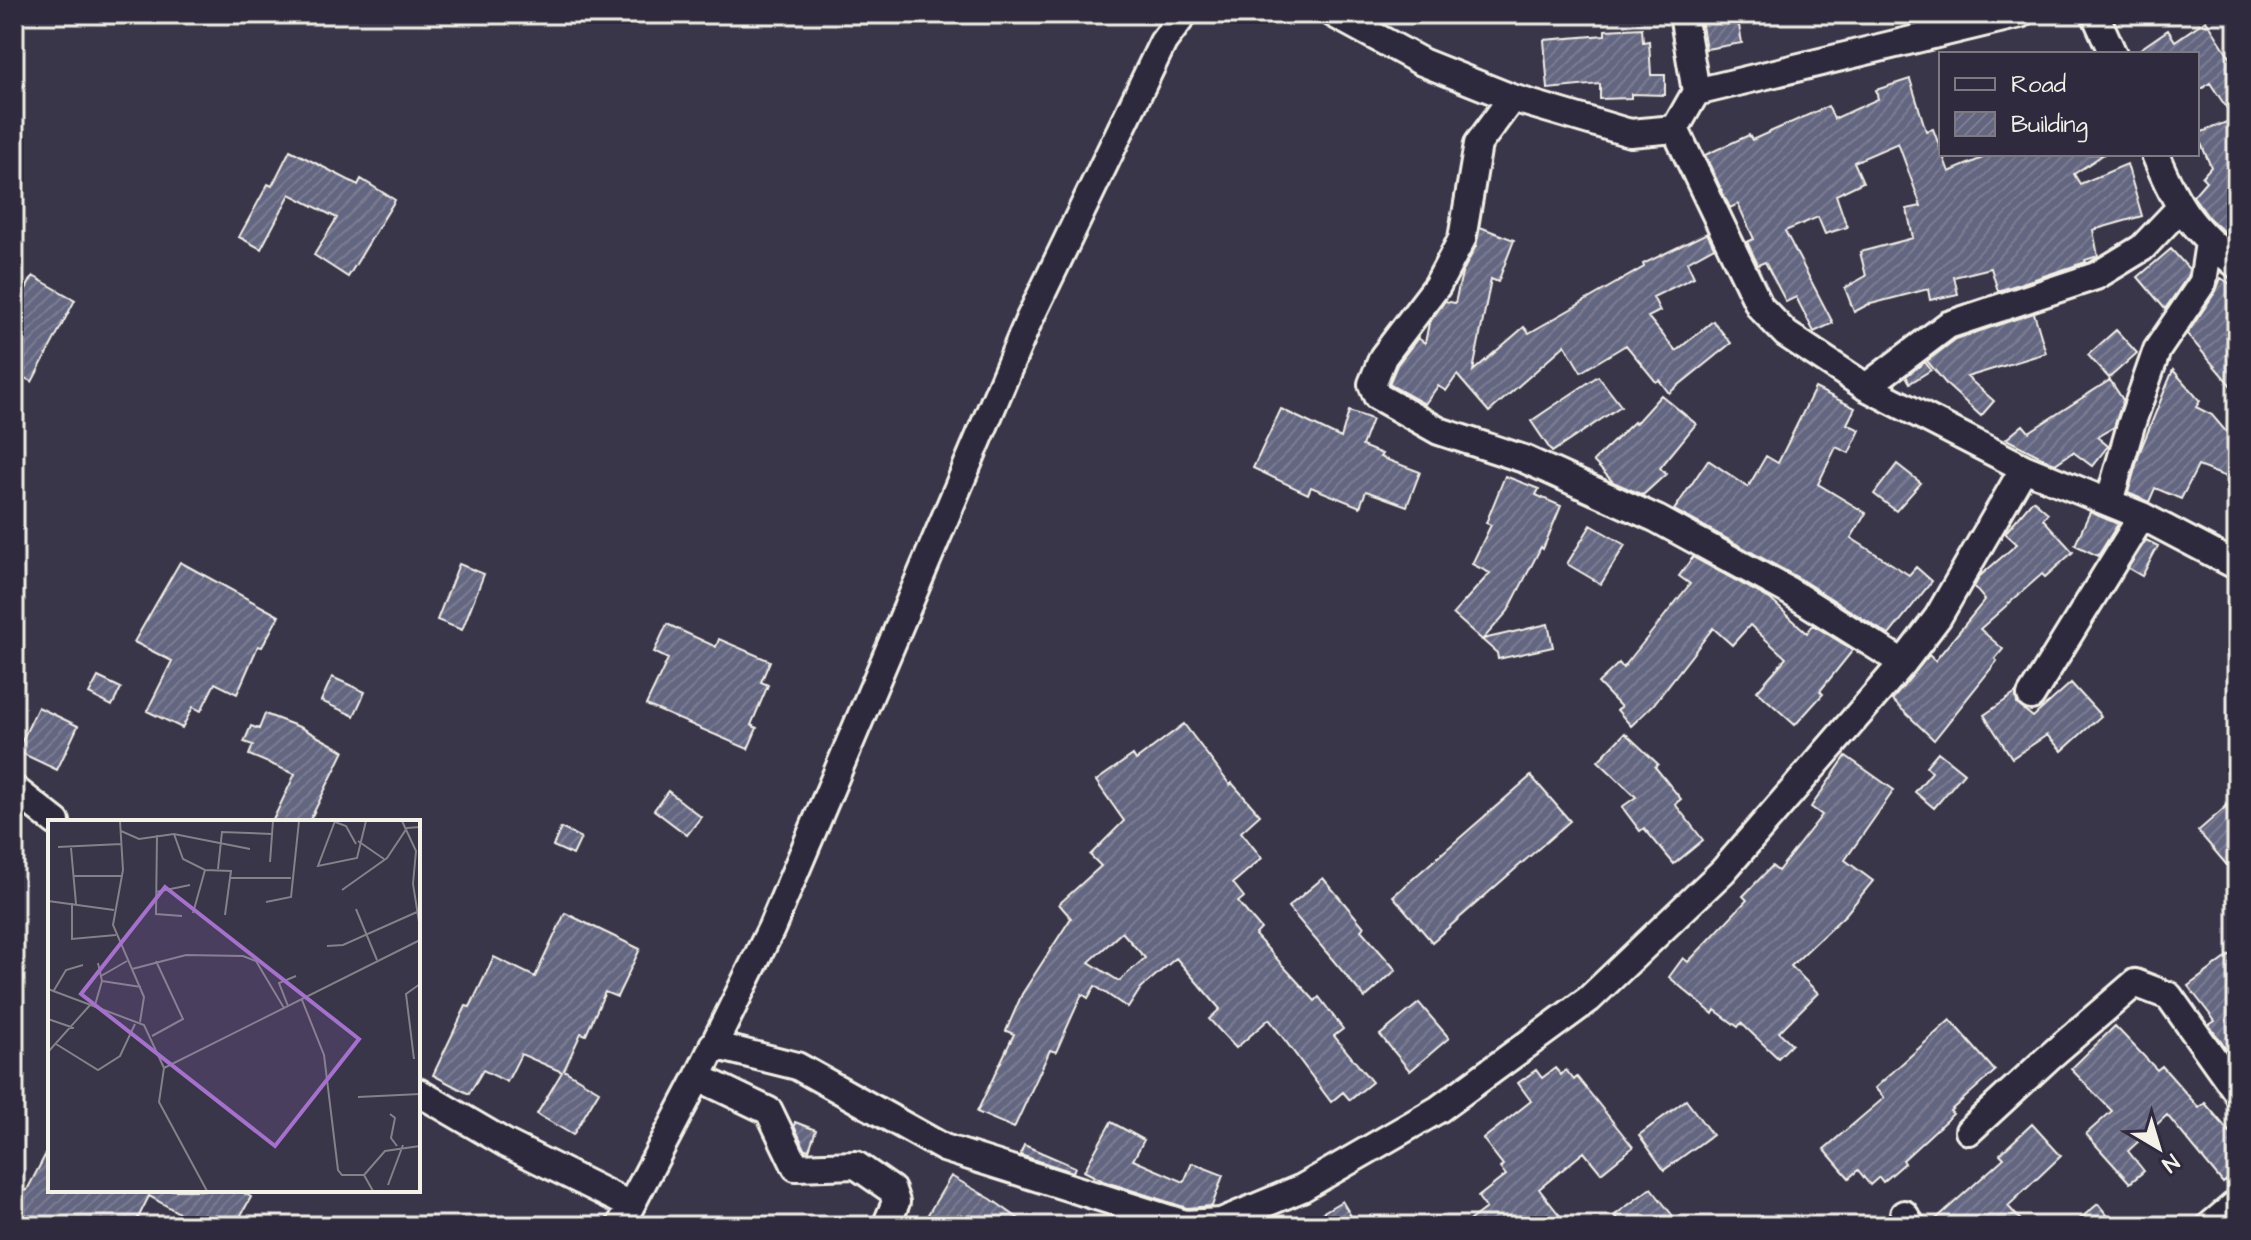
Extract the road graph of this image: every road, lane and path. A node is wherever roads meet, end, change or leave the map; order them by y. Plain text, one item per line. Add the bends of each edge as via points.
1 (1184, 14) edge
2 (1334, 14) edge
3 (1683, 14) edge
4 (2020, 14) edge
5 (2095, 14) edge
6 (2112, 52) edge
7 (1696, 92) junction
8 (1512, 98) junction
9 (1675, 129) junction
10 (2156, 156) edge
11 (2180, 208) junction
12 (2209, 243) junction
13 (2237, 265) edge
14 (1866, 387) junction
15 (2024, 468) junction
16 (2109, 502) junction
17 (2142, 516) junction
18 (2237, 566) edge
19 (1903, 663) junction
20 (2031, 696) dead end
21 (14, 789) edge
22 (53, 820) edge
23 (713, 1045) junction
24 (698, 1077) junction
25 (2237, 1092) edge
26 (420, 1093) edge
27 (1969, 1131) dead end
28 (2237, 1203) edge
29 (625, 1216) edge
30 (886, 1226) edge
31 (2210, 1226) edge

1 - 23 street via 1163,42 1028,322 771,929
2 - 8 street via 1422,62
3 - 7 street
4 - 7 street
5 - 6 street
7 - 9 street
8 - 9 street via 1630,133
8 - 19 street via 1478,144 1462,239 1437,286 1383,357 1372,384 1377,396 1439,431 1524,459 1657,519 1789,591
9 - 14 street via 1760,307 1786,334
10 - 11 street
11 - 12 street
11 - 14 street via 2142,248 2096,276 1948,325
12 - 13 street
12 - 16 street via 2203,282 2157,350
14 - 15 street
15 - 16 street
15 - 19 street via 1938,617
16 - 17 street
17 - 18 street
17 - 20 street
19 - 23 street via 1723,871 1589,999 1439,1109 1302,1188 1221,1222 1185,1224 944,1148 797,1066
21 - 22 street
23 - 24 street
24 - 29 street
24 - 30 street via 769,1111 796,1167 856,1165 892,1190 896,1202
25 - 27 street via 2169,996 2135,983
26 - 29 street
28 - 31 street

